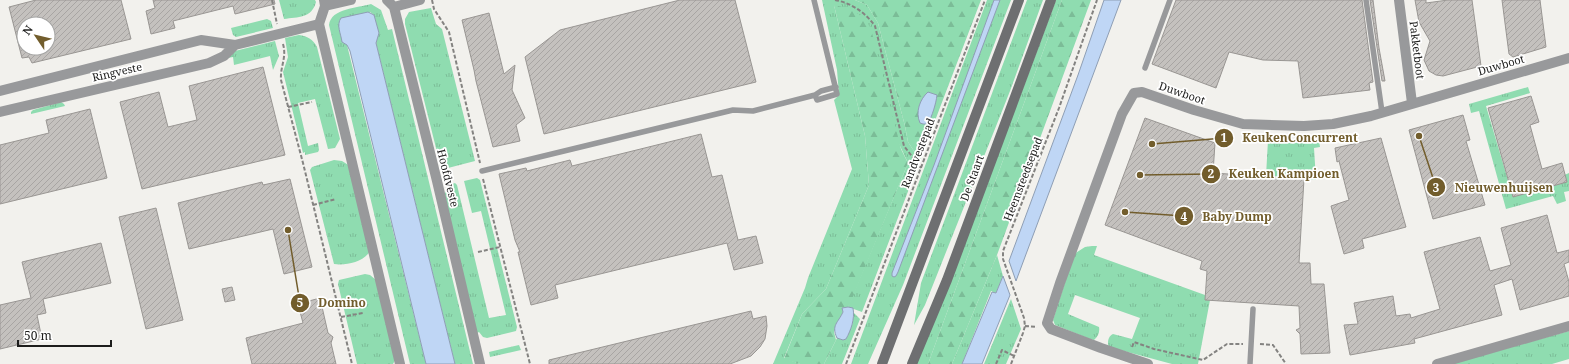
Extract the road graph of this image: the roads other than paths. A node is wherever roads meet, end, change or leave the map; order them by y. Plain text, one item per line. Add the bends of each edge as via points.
1 (351, 0) edge
2 (420, 0) edge
3 (814, 0) edge
4 (1019, 0) edge
5 (1051, 0) edge
6 (1170, 0) edge
7 (1366, 0) edge
8 (1399, 0) edge
9 (324, 3) edge
10 (390, 4) edge
11 (319, 24) junction
12 (235, 45) junction
13 (1569, 58) edge
14 (1144, 68) dead end
15 (0, 91) edge
16 (1412, 103) junction
17 (0, 112) edge
18 (1382, 112) junction
19 (482, 171) dead end
20 (1253, 309) dead end
21 (1569, 326) edge
22 (400, 364) edge
23 (480, 364) edge
24 (882, 364) edge
25 (912, 364) edge
26 (1148, 364) edge
27 (1250, 364) edge
28 (1437, 364) edge

1 - 9 street
2 - 10 street
3 - 19 lane via 836,87 821,92 816,98 753,111 733,110
4 - 24 main road, De Staart
5 - 25 main road, De Staart via 947,280
6 - 14 lane
7 - 18 lane
8 - 16 street, Pakketboot
9 - 11 street
10 - 23 street, Hoofdveste via 437,181
11 - 12 street, Ringveste
11 - 22 street
12 - 15 street, Ringveste via 201,40
12 - 17 street, Ringveste via 224,56 209,63
13 - 16 street, Duwboot
16 - 18 street, Duwboot
18 - 26 street, Duwboot via 1333,124 1243,124 1142,92 1134,93 1120,122 1047,323 1051,329
20 - 27 lane
21 - 28 street

